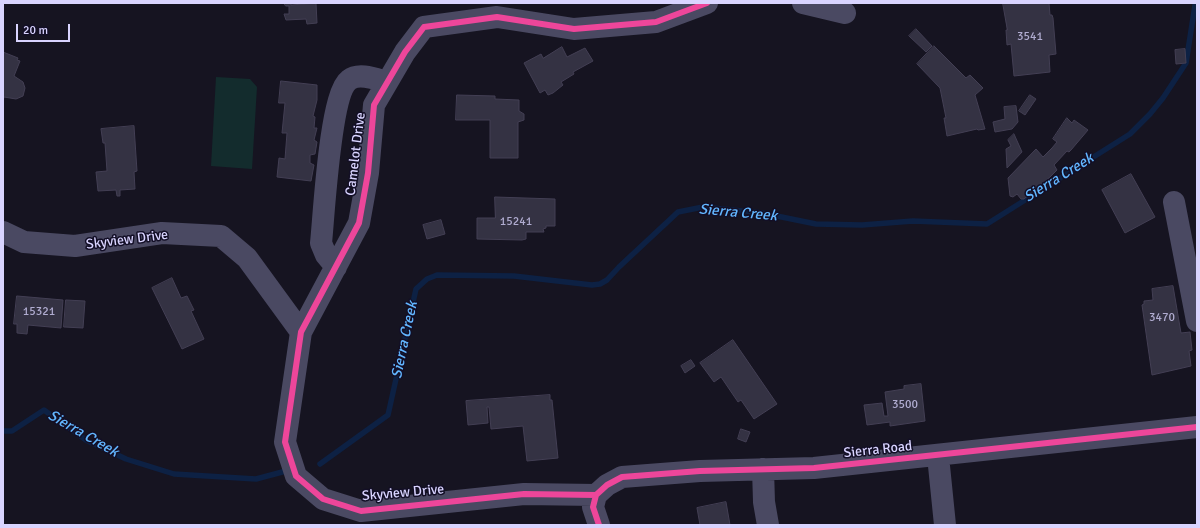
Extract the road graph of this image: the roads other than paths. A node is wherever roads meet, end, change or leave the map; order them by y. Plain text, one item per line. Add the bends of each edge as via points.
1 (707, 3) edge
2 (803, 3) edge
3 (845, 13) dead end
4 (387, 82) junction
5 (1174, 202) dead end
6 (3, 232) edge
7 (336, 267) junction
8 (1197, 321) edge
9 (301, 332) junction
10 (1197, 427) edge
11 (938, 456) junction
12 (763, 469) junction
13 (596, 495) junction
14 (599, 525) edge
15 (768, 525) edge
16 (945, 525) edge

1 - 4 street, Camelot Drive via 656,22 574,29 497,17 424,27
2 - 3 street
4 - 7 street, Camelot Drive via 374,105 368,173 359,224
4 - 7 street via 358,76 350,79 342,90 338,103 330,149 321,243 326,255
5 - 8 street
6 - 9 street, Skyview Drive via 24,242 75,246 162,233 221,236 247,258
7 - 9 street, Camelot Drive
9 - 13 street, Skyview Drive via 285,442 296,476 323,499 361,511 524,494
10 - 11 street, Sierra Road
11 - 12 street, Sierra Road via 814,468
11 - 16 street
12 - 13 street, Sierra Road via 700,471 622,478 607,485
12 - 15 street
13 - 14 street via 593,507

